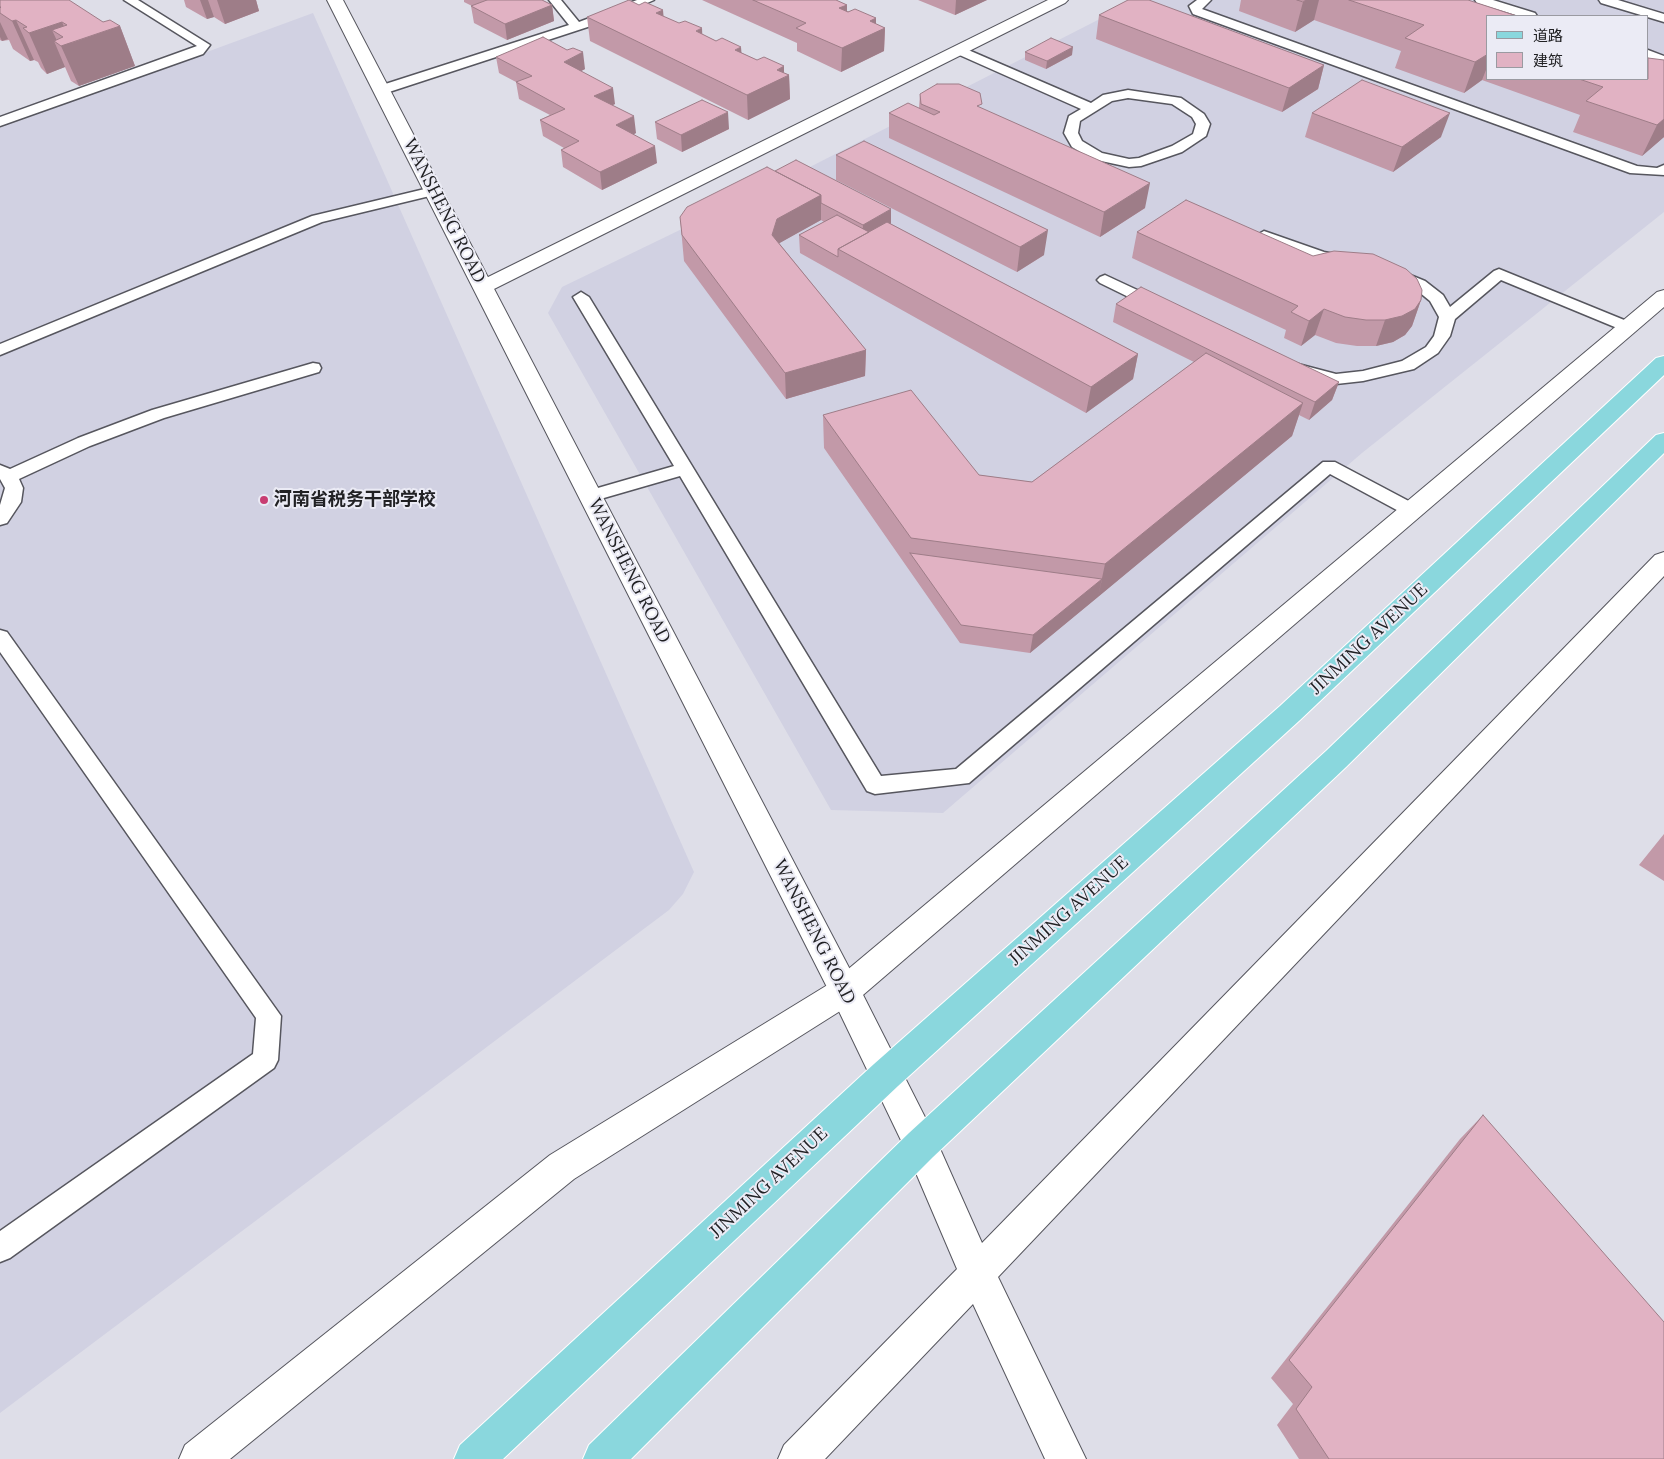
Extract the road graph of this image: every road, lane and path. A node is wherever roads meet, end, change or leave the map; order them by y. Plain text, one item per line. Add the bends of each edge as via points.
1 (130, 0) edge
2 (335, 0) edge
3 (555, 0) edge
4 (648, 0) edge
5 (1060, 0) edge
6 (1205, 0) edge
7 (1481, 0) edge
8 (1605, 0) edge
9 (1528, 15) edge
10 (1664, 18) edge
11 (576, 26) junction
12 (958, 50) junction
13 (1649, 54) edge
14 (1664, 60) edge
15 (381, 90) junction
16 (1091, 108) junction
17 (0, 122) edge
18 (1664, 169) edge
19 (433, 191) junction
20 (1250, 229) edge
21 (1362, 264) edge
22 (1381, 267) edge
23 (1105, 280) dead end
24 (483, 287) junction
25 (1664, 296) edge
26 (581, 297) dead end
27 (1175, 313) edge
28 (1447, 317) junction
29 (1628, 327) junction
30 (0, 350) edge
31 (1280, 364) edge
32 (1664, 364) edge
33 (313, 368) dead end
34 (1664, 440) edge
35 (685, 469) junction
36 (4, 474) edge
37 (590, 496) junction
38 (1413, 511) junction
39 (0, 519) edge
40 (1661, 568) edge
41 (0, 637) edge
42 (845, 991) junction
43 (886, 1075) junction
44 (921, 1145) junction
45 (0, 1248) edge
46 (978, 1275) junction
47 (199, 1459) edge
48 (474, 1459) edge
49 (603, 1459) edge
50 (798, 1459) edge
51 (1066, 1459) edge

1 - 17 lane via 204,45 200,51
2 - 15 street, WANSHENG ROAD
3 - 11 lane
4 - 11 lane
5 - 12 street
6 - 18 lane via 1195,6 1198,11 1635,170 1660,172
7 - 9 lane
8 - 10 lane
11 - 15 lane
12 - 16 lane
12 - 24 street
13 - 14 lane
15 - 19 street, WANSHENG ROAD
16 - 16 lane via 1074,119 1070,133 1077,144 1097,156 1129,163 1177,149 1199,136 1203,124 1197,114 1176,101 1154,97 1128,94 1108,98
19 - 24 street, WANSHENG ROAD
19 - 30 lane via 317,219
20 - 21 lane via 1321,256
22 - 28 lane via 1419,284 1437,298
23 - 27 lane
24 - 37 street, WANSHENG ROAD
25 - 29 street
26 - 35 lane
28 - 29 lane via 1499,274
28 - 31 lane via 1442,336 1432,350 1408,365 1336,379
29 - 38 street
32 - 43 main road, JINMING AVENUE via 1290,713
33 - 36 lane via 158,414
34 - 44 main road via 1336,759
35 - 37 lane
35 - 38 lane via 875,785 962,777 1329,466
36 - 39 lane via 14,488 12,502
37 - 42 street, WANSHENG ROAD
38 - 42 street
40 - 46 street
41 - 45 lane via 269,1016 264,1060
42 - 43 street, WANSHENG ROAD
42 - 47 street via 562,1167
43 - 44 street, WANSHENG ROAD
43 - 48 main road, JINMING AVENUE
44 - 46 street, WANSHENG ROAD
44 - 49 main road
46 - 50 street
46 - 51 street, WANSHENG ROAD

